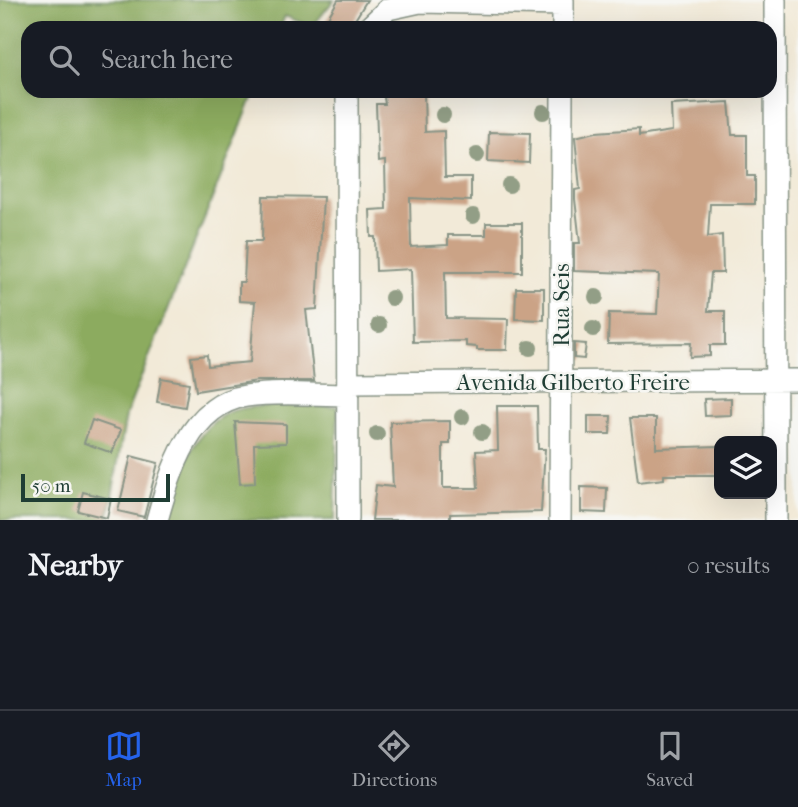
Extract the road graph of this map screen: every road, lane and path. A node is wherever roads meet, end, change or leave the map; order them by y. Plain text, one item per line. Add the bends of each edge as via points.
1 (775, 0) edge
2 (563, 3) edge
3 (375, 21) edge
4 (563, 21) edge
5 (775, 21) edge
6 (347, 98) edge
7 (562, 98) edge
8 (775, 98) edge
9 (798, 380) edge
10 (776, 381) junction
11 (560, 382) junction
12 (348, 389) junction
13 (156, 520) edge
14 (348, 520) edge
15 (561, 520) edge
16 (776, 520) edge

1 - 5 street
2 - 3 street via 420,2 388,9
2 - 4 street
6 - 12 street
7 - 11 street, Rua Seis
8 - 10 street
9 - 10 street, Avenida Gilberto Freire
10 - 11 street, Avenida Gilberto Freire
10 - 16 street
11 - 12 street, Avenida Gilberto Freire
11 - 15 street, Rua Seis
12 - 13 street, Avenida Gilberto Freire via 243,396 206,418 188,439 172,471
12 - 14 street

